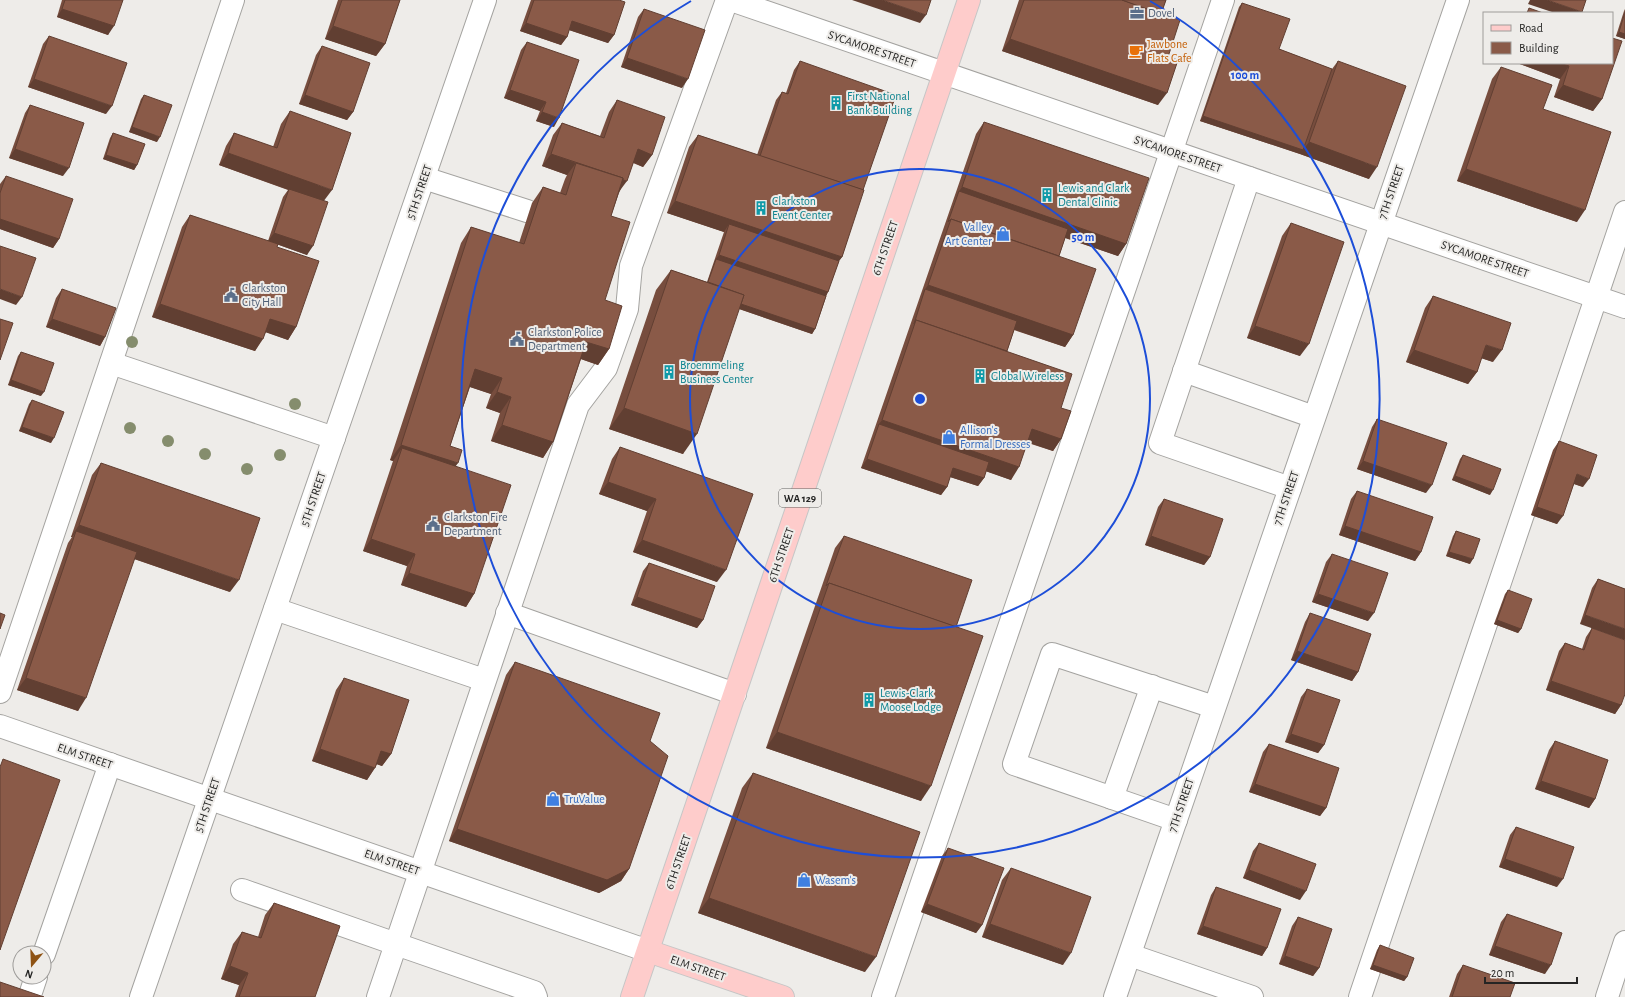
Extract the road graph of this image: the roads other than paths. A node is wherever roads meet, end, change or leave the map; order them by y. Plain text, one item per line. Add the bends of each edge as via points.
1 (232, 0) edge
2 (485, 0) edge
3 (727, 0) edge
4 (731, 0) edge
5 (969, 0) edge
6 (1223, 0) edge
7 (1458, 0) edge
8 (944, 74) junction
9 (1171, 151) junction
10 (424, 178) junction
11 (1249, 178) junction
12 (527, 211) dead end
13 (1625, 212) edge
14 (1380, 223) junction
15 (1596, 297) junction
16 (1625, 307) edge
17 (110, 363) junction
18 (1184, 371) junction
19 (1314, 417) junction
20 (334, 438) junction
21 (1290, 488) junction
22 (275, 609) junction
23 (507, 613) junction
24 (484, 680) junction
25 (1152, 686) junction
26 (0, 692) edge
27 (735, 694) junction
28 (1214, 707) junction
29 (0, 726) edge
30 (110, 764) junction
31 (209, 798) junction
32 (1112, 798) junction
33 (1176, 820) junction
34 (421, 872) junction
35 (242, 890) dead end
36 (1625, 942) edge
37 (396, 944) junction
38 (47, 945) edge
39 (648, 951) junction
40 (1130, 955) junction
41 (141, 997) edge
42 (378, 997) edge
43 (536, 997) edge
44 (632, 997) edge
45 (783, 997) edge
46 (883, 997) edge
47 (1115, 997) edge
48 (1252, 997) edge
49 (1360, 997) edge
50 (1606, 997) edge

1 - 17 street
2 - 10 street, 5TH STREET
3 - 23 street via 631,266 627,308 606,368 578,405
4 - 8 street, SYCAMORE STREET
5 - 8 main road, 6TH STREET / WA 129
6 - 9 street
7 - 14 street, 7TH STREET
8 - 9 street, SYCAMORE STREET
8 - 27 main road, 6TH STREET / WA 129
9 - 11 street, SYCAMORE STREET
9 - 46 street
10 - 12 street
10 - 20 street, 5TH STREET
11 - 14 street, SYCAMORE STREET
11 - 18 street
13 - 15 street
14 - 15 street, SYCAMORE STREET
14 - 19 street, 7TH STREET
15 - 16 street, SYCAMORE STREET
15 - 49 street
17 - 20 street
17 - 26 street
18 - 19 street
18 - 21 street via 1160,443
19 - 21 street, 7TH STREET
20 - 22 street, 5TH STREET
21 - 28 street, 7TH STREET
22 - 24 street
22 - 31 street, 5TH STREET
23 - 24 street
23 - 27 street
24 - 34 street
25 - 28 street
25 - 32 street
25 - 32 street via 1052,654 1014,764
27 - 39 main road, 6TH STREET / WA 129
28 - 33 street, 7TH STREET
29 - 30 street, ELM STREET
30 - 31 street, ELM STREET
30 - 38 street
31 - 34 street, ELM STREET
31 - 41 street, 5TH STREET
32 - 33 street
33 - 40 street, 7TH STREET
34 - 37 street
34 - 39 street, ELM STREET
35 - 37 street
36 - 50 street
37 - 42 street
37 - 43 street via 534,992
39 - 44 main road, 6TH STREET / WA 129
39 - 45 main road, ELM STREET
40 - 47 street, 7TH STREET
40 - 48 street

